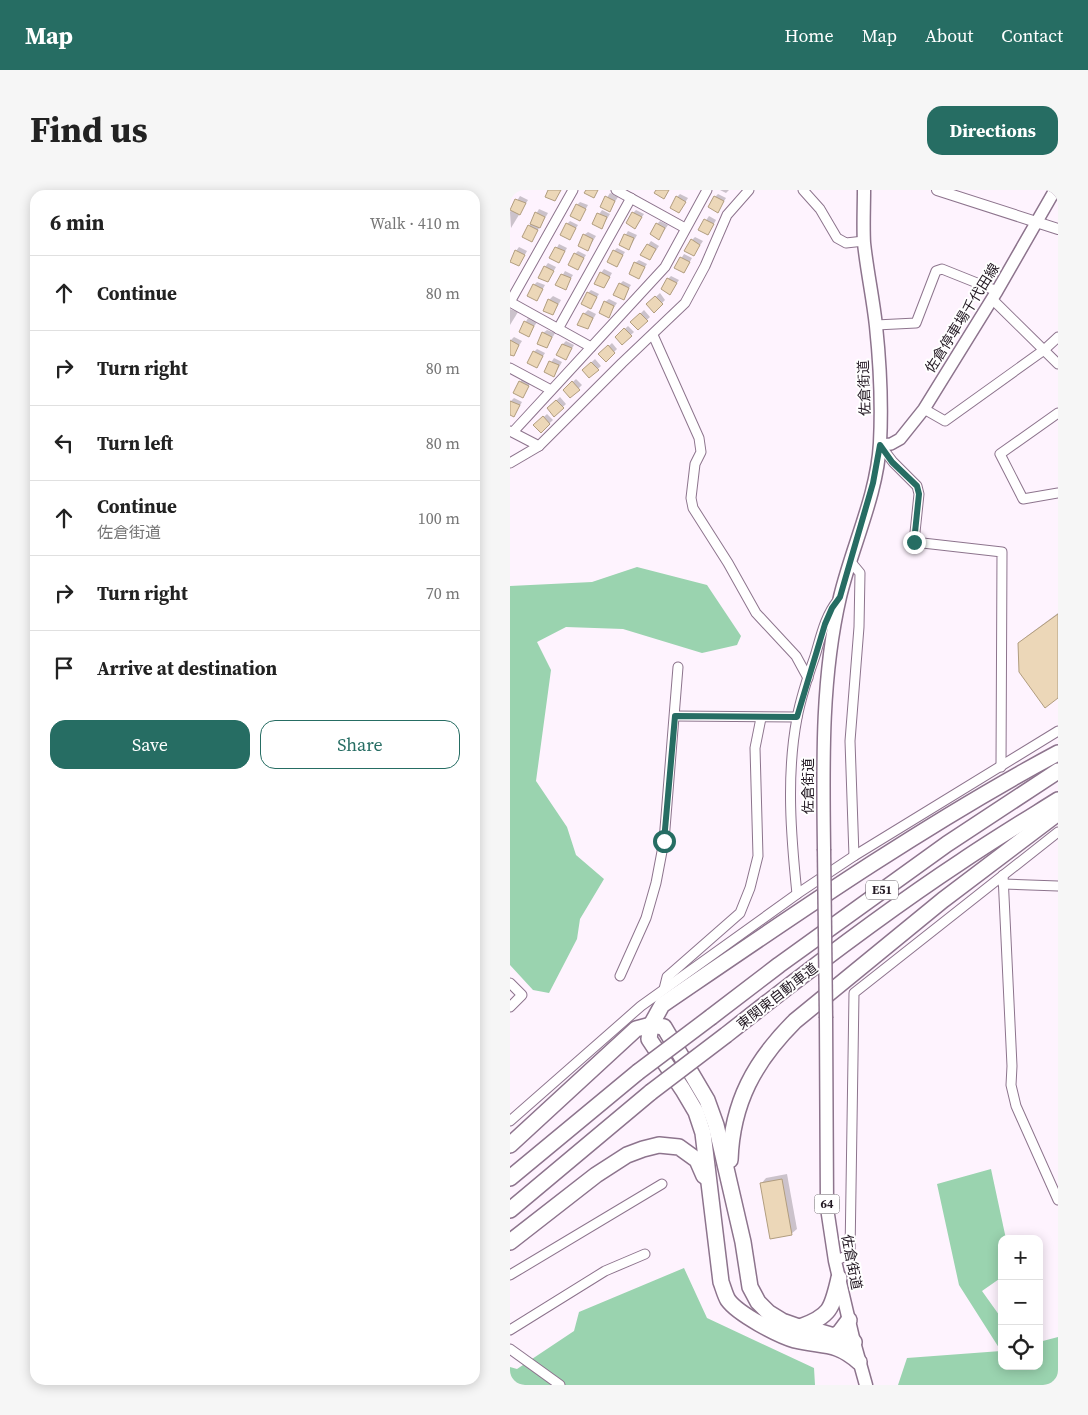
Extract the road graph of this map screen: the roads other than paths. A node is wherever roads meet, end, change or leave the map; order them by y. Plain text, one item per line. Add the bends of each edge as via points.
1 (573, 190) edge
2 (616, 190) edge
3 (707, 190) edge
4 (749, 190) edge
5 (803, 190) edge
6 (864, 190) edge
7 (937, 190) edge
8 (1056, 190) edge
9 (631, 198) junction
10 (1037, 222) junction
11 (685, 228) junction
12 (1058, 229) edge
13 (864, 242) junction
14 (995, 295) junction
15 (510, 302) edge
16 (876, 325) junction
17 (558, 329) junction
18 (653, 335) junction
19 (1058, 337) edge
20 (591, 347) junction
21 (1044, 350) junction
22 (1058, 364) edge
23 (510, 368) edge
24 (551, 390) junction
25 (924, 409) junction
26 (1058, 413) edge
27 (511, 431) edge
28 (880, 445) junction
29 (539, 446) junction
30 (510, 463) edge
31 (1058, 493) edge
32 (850, 561) junction
33 (840, 597) junction
34 (678, 667) dead end
35 (808, 678) junction
36 (675, 716) junction
37 (797, 717) junction
38 (761, 718) junction
39 (1058, 731) edge
40 (1058, 753) edge
41 (1001, 767) junction
42 (1058, 771) edge
43 (1058, 800) edge
44 (1058, 813) edge
45 (1058, 832) edge
46 (854, 856) junction
47 (1003, 880) junction
48 (1058, 886) edge
49 (797, 894) junction
50 (620, 976) dead end
51 (510, 983) edge
52 (664, 989) junction
53 (510, 1007) edge
54 (651, 1026) junction
55 (510, 1121) edge
56 (510, 1145) edge
57 (510, 1178) edge
58 (729, 1181) junction
59 (662, 1184) dead end
60 (710, 1189) junction
61 (1058, 1200) edge
62 (510, 1210) edge
63 (510, 1242) edge
64 (645, 1254) dead end
65 (836, 1261) junction
66 (510, 1274) edge
67 (839, 1278) junction
68 (849, 1320) junction
69 (799, 1327) junction
70 (510, 1330) edge
71 (835, 1336) junction
72 (854, 1342) junction
73 (818, 1344) junction
74 (510, 1349) edge
75 (860, 1362) junction
76 (560, 1385) edge
77 (866, 1385) edge

1 - 15 street
2 - 9 street
3 - 11 street
4 - 18 street via 727,215 685,303
5 - 13 street via 820,209 837,238 846,243
6 - 13 main road, 佐倉街道 / 64
7 - 10 street
8 - 10 main road, 佐倉停車場千代田線
9 - 11 street
9 - 17 street
10 - 12 street
10 - 14 main road, 佐倉停車場千代田線
11 - 20 street via 665,267
13 - 16 main road, 佐倉街道 / 64
14 - 16 street via 942,269 936,271 916,323
14 - 21 street
14 - 25 main road, 佐倉停車場千代田線
15 - 17 street
16 - 28 main road, 佐倉街道 / 64
17 - 20 street
18 - 29 street
18 - 35 street via 699,438 701,452 695,464 690,498 693,508 756,613 796,656
19 - 21 street
20 - 24 street
21 - 22 street
21 - 25 street via 945,421
23 - 24 street
24 - 27 street
25 - 28 main road, 佐倉停車場千代田線 via 900,440
26 - 31 street via 1000,454 1023,499
27 - 29 street
28 - 32 main road, 佐倉街道 / 64 via 871,491
28 - 41 street via 917,486 914,542 1002,552
29 - 30 street
32 - 33 main road, 佐倉街道 / 64
32 - 46 street via 860,573 850,741
33 - 35 street via 825,624
33 - 65 main road, 佐倉街道 / 64, bridge via 832,637 823,752 827,1208
34 - 36 street
35 - 37 street
36 - 38 street
36 - 50 street via 664,841 656,883 646,918
37 - 38 street
37 - 49 street via 790,808
38 - 52 street via 755,748 758,856 750,888 740,913 667,976
39 - 41 street
40 - 54 highway via 1009,779 806,907 662,1005
41 - 46 street
42 - 57 highway, 東関東自動車道 / E51, bridge via 947,844 779,965 638,1072
43 - 62 highway, 東関東自動車道 / E51, bridge via 961,861 792,983 651,1092
44 - 58 highway via 895,938 780,1036 742,1095 731,1138
45 - 47 street
46 - 49 street
47 - 48 street
47 - 61 street via 1011,1085 1016,1106
47 - 65 street via 854,993 850,1254
49 - 52 street
51 - 53 street via 522,995
52 - 55 street
54 - 56 highway via 636,1028
54 - 58 highway via 664,1027 707,1100
54 - 60 highway via 649,1039 696,1112 703,1133
58 - 69 highway via 750,1287 769,1313
59 - 66 street
60 - 63 highway via 697,1160 679,1147 643,1149 596,1175
60 - 73 highway via 721,1282 729,1300 773,1332
64 - 70 street via 605,1271
65 - 67 main road, 佐倉街道 / 64
67 - 68 main road, 佐倉街道 / 64
67 - 69 highway via 833,1303 826,1315
68 - 71 highway
68 - 72 main road, 佐倉街道 / 64
69 - 71 highway
71 - 72 highway
71 - 73 highway
72 - 75 main road, 佐倉街道 / 64
73 - 75 highway via 837,1347
74 - 76 street
75 - 77 main road, 佐倉街道 / 64

